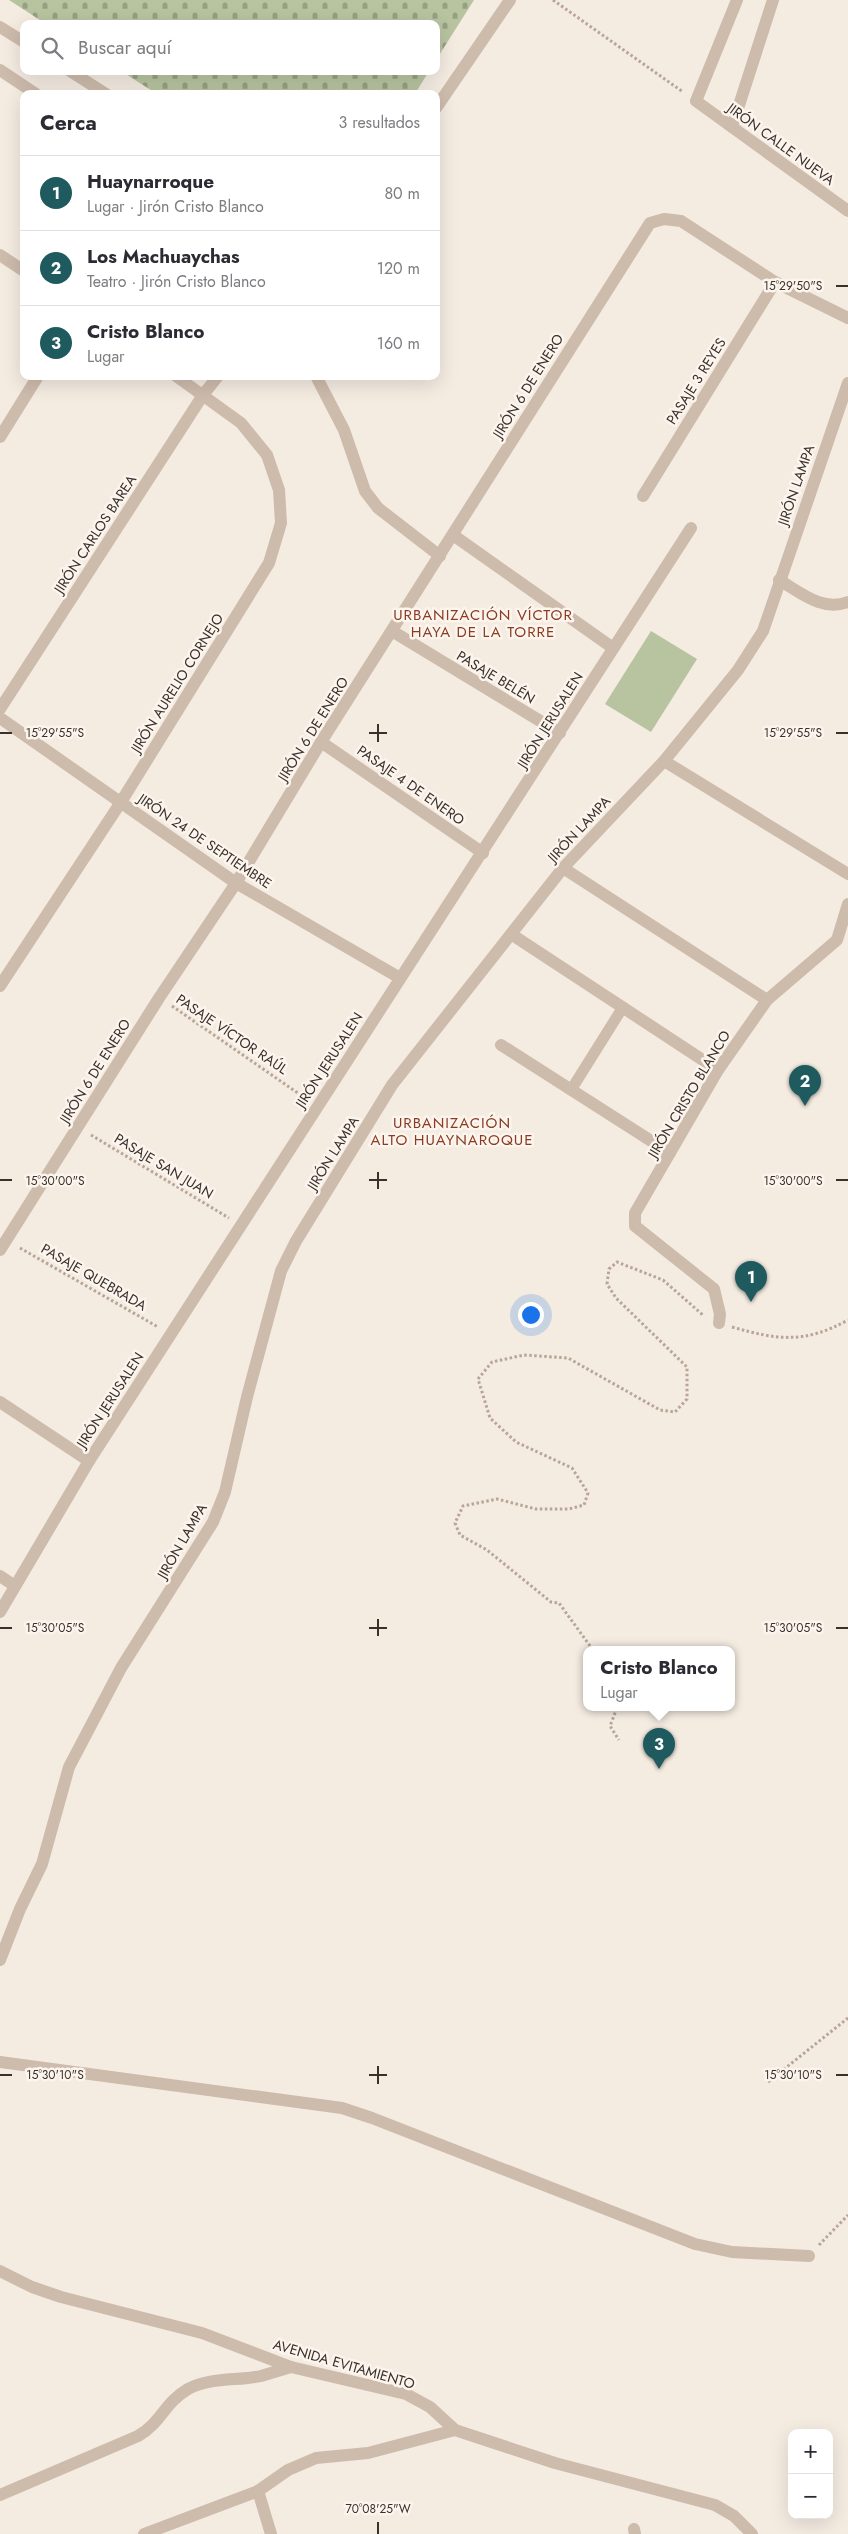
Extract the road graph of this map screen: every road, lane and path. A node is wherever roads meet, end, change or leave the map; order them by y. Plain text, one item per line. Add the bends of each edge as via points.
1 (510, 0) edge
2 (553, 0) edge
3 (736, 0) edge
4 (773, 0) edge
5 (0, 27) edge
6 (20, 40) edge
7 (0, 70) edge
8 (76, 75) edge
9 (30, 90) edge
10 (100, 90) edge
11 (696, 101) junction
12 (440, 102) edge
13 (732, 127) junction
14 (848, 211) edge
15 (0, 255) edge
16 (20, 268) edge
17 (775, 282) junction
18 (848, 318) edge
19 (36, 380) edge
20 (181, 380) edge
21 (215, 380) edge
22 (318, 380) edge
23 (848, 384) edge
24 (202, 395) junction
25 (0, 437) edge
26 (643, 496) dead end
27 (691, 528) dead end
28 (453, 535) junction
29 (440, 556) junction
30 (779, 580) junction
31 (848, 602) edge
32 (392, 631) junction
33 (613, 648) junction
34 (0, 709) edge
35 (0, 718) edge
36 (560, 733) junction
37 (321, 742) junction
38 (664, 761) junction
39 (121, 802) junction
40 (483, 853) junction
41 (563, 868) junction
42 (848, 874) edge
43 (236, 883) junction
44 (848, 904) edge
45 (511, 934) junction
46 (843, 941) edge
47 (400, 978) junction
48 (0, 986) edge
49 (159, 998) junction
50 (767, 1000) junction
51 (623, 1007) junction
52 (501, 1045) dead end
53 (718, 1070) junction
54 (571, 1090) junction
55 (317, 1106) junction
56 (78, 1127) junction
57 (670, 1153) junction
58 (239, 1225) junction
59 (2, 1247) edge
60 (848, 1320) edge
61 (718, 1323) junction
62 (170, 1334) junction
63 (0, 1402) edge
64 (89, 1460) junction
65 (0, 1576) edge
66 (14, 1586) junction
67 (0, 1612) edge
68 (590, 1646) edge
69 (616, 1711) edge
70 (619, 1740) dead end
71 (0, 1960) edge
72 (848, 2018) edge
73 (0, 2062) edge
74 (768, 2082) dead end
75 (848, 2215) edge
76 (809, 2256) joint
77 (0, 2271) edge
78 (291, 2367) junction
79 (455, 2430) junction
80 (258, 2491) junction
81 (0, 2495) edge
82 (144, 2534) edge
83 (271, 2534) edge
84 (752, 2534) edge

1 - 12 street
2 - 11 path
3 - 11 street
4 - 13 street
5 - 6 street
7 - 9 street
8 - 10 street
11 - 13 street, JIRÓN CALLE NUEVA
13 - 14 street, JIRÓN CALLE NUEVA
15 - 16 street
17 - 18 street
17 - 26 street, PASAJE 3 REYES
17 - 28 street, JIRÓN 6 DE ENERO via 681,221 664,219 650,223
19 - 25 street
20 - 24 street, JIRÓN AURELIO CORNEJO
21 - 24 street, JIRÓN CARLOS BAREA
22 - 29 street via 344,430 365,491 378,508
23 - 30 street, JIRÓN LAMPA
24 - 34 street, JIRÓN CARLOS BAREA
24 - 39 street, JIRÓN AURELIO CORNEJO via 241,423 267,455 279,490 281,523 269,563
27 - 33 street, JIRÓN JERUSALEN
28 - 29 street, JIRÓN 6 DE ENERO
28 - 33 street
29 - 32 street, JIRÓN 6 DE ENERO
30 - 31 street via 821,604 831,606
30 - 38 street, JIRÓN LAMPA via 763,631 738,670
32 - 36 street, PASAJE BELÉN
32 - 37 street, JIRÓN 6 DE ENERO
33 - 36 street, JIRÓN JERUSALEN
35 - 39 street, JIRÓN 24 DE SEPTIEMBRE
36 - 40 street, JIRÓN JERUSALEN
37 - 40 street, PASAJE 4 DE ENERO
37 - 43 street, JIRÓN 6 DE ENERO
38 - 41 street, JIRÓN LAMPA
38 - 42 street
39 - 43 street, JIRÓN 24 DE SEPTIEMBRE
39 - 48 street, JIRÓN AURELIO CORNEJO
40 - 47 street, JIRÓN JERUSALEN
41 - 45 street, JIRÓN LAMPA
41 - 50 street
43 - 47 street, JIRÓN 24 DE SEPTIEMBRE
43 - 49 street, JIRÓN 6 DE ENERO
44 - 46 street, JIRÓN CRISTO BLANCO
45 - 51 street
45 - 71 street, JIRÓN LAMPA via 392,1085 281,1271 225,1492 213,1522 121,1668 69,1767 42,1864
46 - 50 street, JIRÓN CRISTO BLANCO
47 - 55 street, JIRÓN JERUSALEN
49 - 55 path, PASAJE VÍCTOR RAÚL
49 - 56 street, JIRÓN 6 DE ENERO
50 - 53 street, JIRÓN CRISTO BLANCO
51 - 53 street
51 - 54 lane
52 - 54 street
53 - 57 street, JIRÓN CRISTO BLANCO
54 - 57 street
55 - 58 street, JIRÓN JERUSALEN
56 - 58 path, PASAJE SAN JUAN
56 - 59 street, JIRÓN 6 DE ENERO
57 - 61 street, JIRÓN CRISTO BLANCO via 635,1214 636,1226 714,1289 720,1314
58 - 62 street, JIRÓN JERUSALEN
59 - 62 path, PASAJE QUEBRADA
60 - 61 path via 804,1337 769,1337
61 - 68 path via 710,1321 663,1280 617,1262 609,1269 607,1284 616,1298 687,1367 687,1399 675,1412 660,1410 568,1358 524,1354 492,1362 478,1379 490,1418 516,1442 572,1468 588,1493 584,1505 569,1508 536,1508 497,1498 463,1506 455,1523 460,1535 487,1550 551,1602 559,1603
62 - 64 street, JIRÓN JERUSALEN
63 - 64 street
64 - 66 street, JIRÓN JERUSALEN
65 - 66 street
66 - 67 street, JIRÓN JERUSALEN
69 - 70 path via 610,1726
72 - 74 path
73 - 76 street via 342,2108 695,2244 732,2252
75 - 76 path
77 - 78 street, AVENIDA EVITAMIENTO via 61,2297 202,2333
78 - 79 street, AVENIDA EVITAMIENTO via 406,2394 430,2407
78 - 81 street via 261,2376 210,2382 191,2388 173,2398 152,2428 138,2436
79 - 80 street via 368,2453 316,2458 288,2470
79 - 84 street, AVENIDA EVITAMIENTO via 554,2463 715,2505 734,2516
80 - 82 street
80 - 83 street

